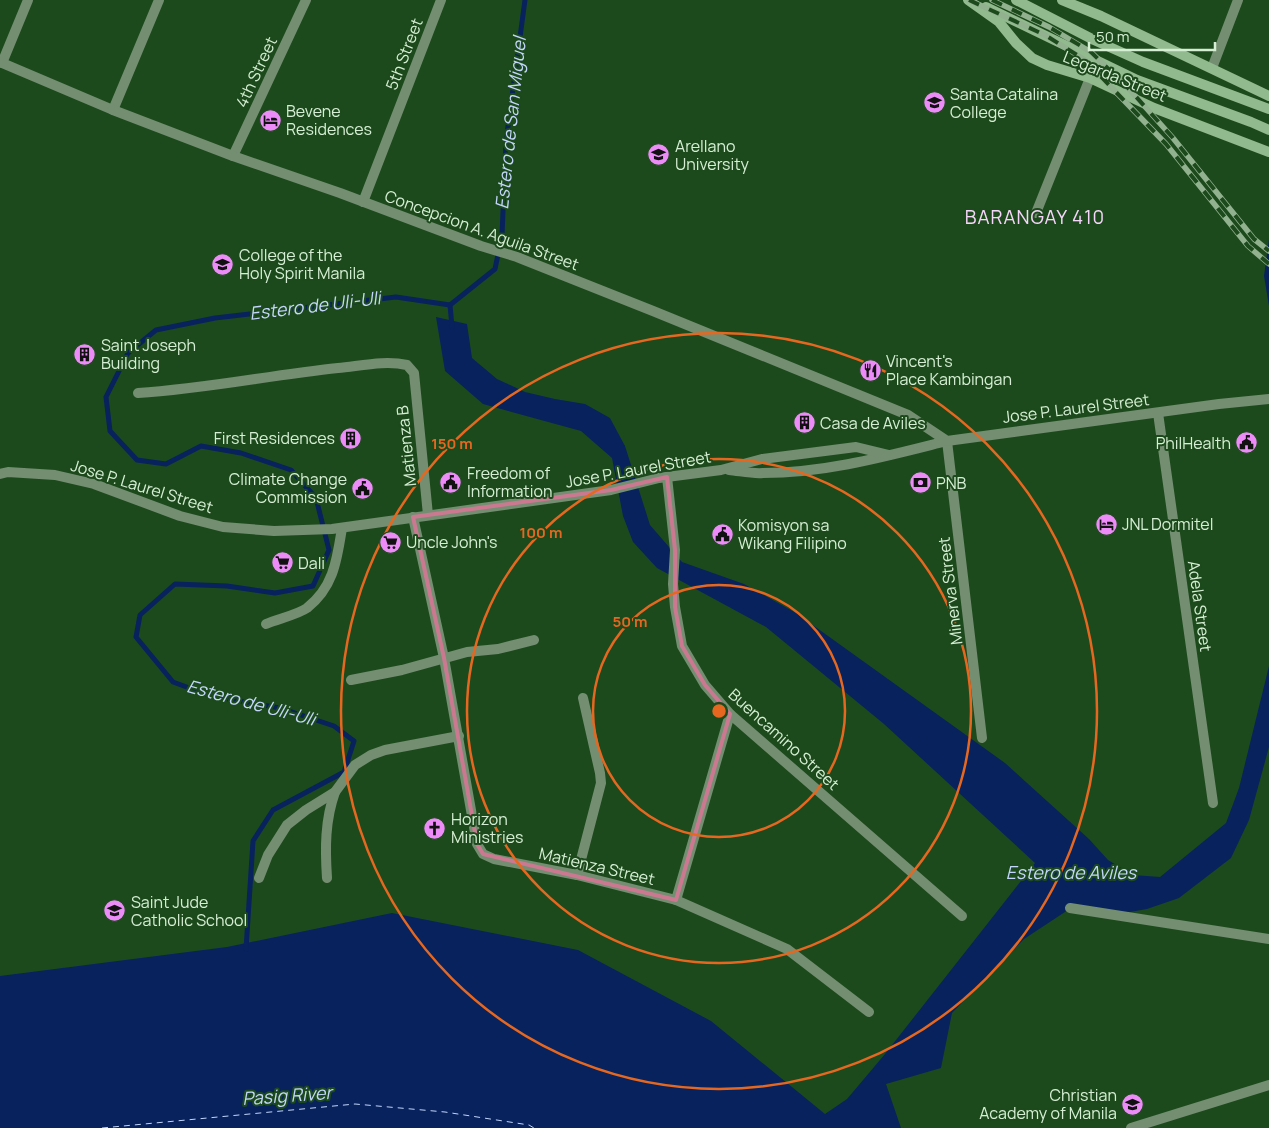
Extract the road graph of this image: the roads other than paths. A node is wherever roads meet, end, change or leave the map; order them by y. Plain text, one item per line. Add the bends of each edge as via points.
1 (28, 0) edge
2 (159, 0) edge
3 (306, 0) edge
4 (441, 0) edge
5 (969, 0) edge
6 (1016, 0) edge
7 (1062, 0) edge
8 (1238, 0) edge
9 (1, 62) edge
10 (1212, 68) junction
11 (1090, 78) junction
12 (1269, 96) edge
13 (1269, 109) edge
14 (113, 110) junction
15 (1269, 130) edge
16 (1269, 152) edge
17 (234, 156) junction
18 (363, 202) junction
19 (1036, 213) dead end
20 (138, 393) dead end
21 (1269, 399) edge
22 (1158, 413) junction
23 (948, 441) junction
24 (889, 455) junction
25 (721, 470) junction
26 (0, 474) edge
27 (663, 477) junction
28 (428, 515) junction
29 (413, 517) junction
30 (337, 529) junction
31 (266, 624) dead end
32 (534, 640) dead end
33 (444, 658) junction
34 (352, 680) dead end
35 (583, 698) dead end
36 (730, 714) junction
37 (459, 736) junction
38 (982, 738) dead end
39 (335, 792) junction
40 (1212, 803) dead end
41 (577, 875) junction
42 (259, 878) dead end
43 (327, 878) dead end
44 (676, 900) junction
45 (1070, 908) dead end
46 (962, 916) dead end
47 (1269, 939) edge
48 (869, 1012) dead end
49 (1269, 1085) edge
50 (1131, 1128) edge

1 - 9 street
2 - 14 street
3 - 17 street, 4th Street
4 - 18 street, 5th Street
5 - 11 main road, Legarda Street via 999,22 1032,58
5 - 15 main road via 1137,80
6 - 13 main road via 1143,62
7 - 10 main road
8 - 10 street
9 - 14 street, Concepcion A. Aguila Street
10 - 12 main road
11 - 16 main road, Legarda Street via 1154,108
11 - 19 street
14 - 17 street, Concepcion A. Aguila Street
17 - 18 street, Concepcion A. Aguila Street
18 - 23 street, Concepcion A. Aguila Street via 517,257 908,415
20 - 28 street, Matienza B via 378,364 407,365 414,373
21 - 22 street, Jose P. Laurel Street
22 - 23 street, Jose P. Laurel Street
22 - 40 street, Adela Street
23 - 24 street, Jose P. Laurel Street
23 - 38 street, Minerva Street
24 - 25 street, Jose P. Laurel Street via 796,471 762,474
24 - 25 street, Jose P. Laurel Street via 856,447 762,459
25 - 27 street, Jose P. Laurel Street
26 - 30 street, Jose P. Laurel Street via 56,475 94,484 180,516 223,527 274,531
27 - 28 street, Jose P. Laurel Street via 611,490
27 - 36 street, Buencamino Street via 675,550 674,607 682,646 704,685
28 - 29 street, Jose P. Laurel Street
29 - 30 street, Jose P. Laurel Street
29 - 33 street, Matienza Street
30 - 31 street via 337,560 327,587 306,609
32 - 33 street
33 - 34 street
33 - 37 street, Matienza Street
35 - 41 street via 601,783
36 - 44 street
36 - 46 street, Buencamino Street
37 - 39 street via 371,755 355,765
37 - 41 street, Matienza Street via 477,844 483,854
39 - 42 street via 287,826 268,855
39 - 43 street via 329,810 325,848
41 - 44 street, Matienza Street
44 - 48 street, Matienza Street via 787,949
45 - 47 street
49 - 50 street

